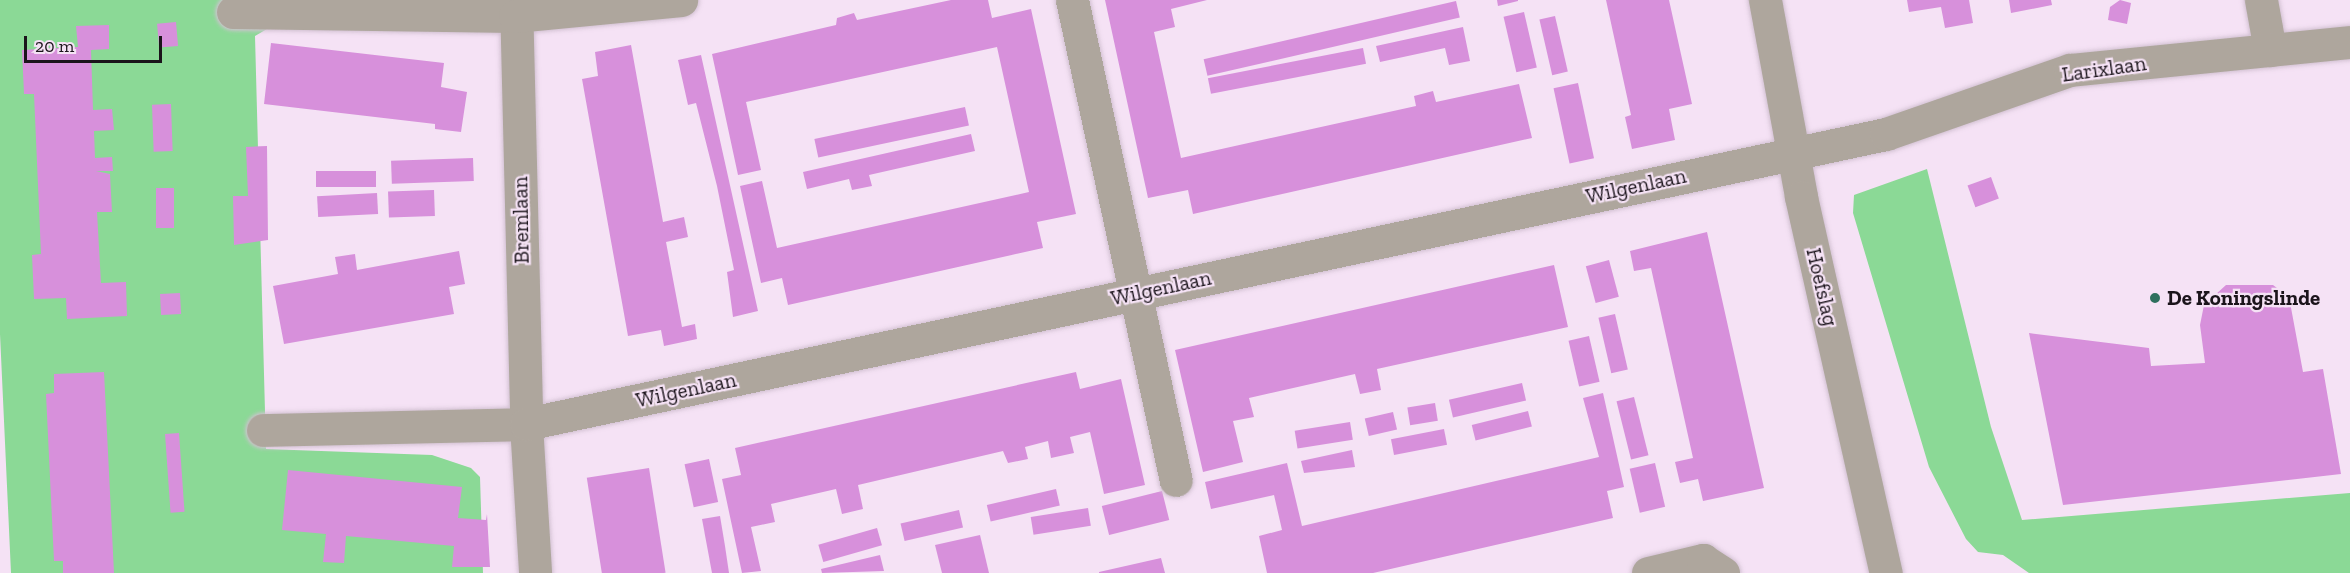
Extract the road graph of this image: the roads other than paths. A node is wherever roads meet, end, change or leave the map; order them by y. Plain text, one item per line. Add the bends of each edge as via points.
1 (681, 0) edge
2 (1072, 0) edge
3 (1765, 0) edge
4 (2261, 0) edge
5 (516, 8) edge
6 (233, 12) dead end
7 (2350, 42) edge
8 (2270, 50) junction
9 (1796, 152) junction
10 (1134, 294) junction
11 (526, 424) junction
12 (263, 430) dead end
13 (1176, 480) dead end
14 (535, 573) edge
15 (1648, 573) edge
16 (1724, 573) edge
17 (1886, 573) edge

1 - 5 street
2 - 10 street
3 - 9 street, Hoefslag
4 - 8 street
5 - 6 street
5 - 11 street, Bremlaan
7 - 8 street, Larixlaan
8 - 9 street, Larixlaan via 2070,70 1886,134
9 - 10 street, Wilgenlaan
9 - 17 street, Hoefslag via 1801,197
10 - 11 street, Wilgenlaan
10 - 13 street
11 - 12 street
11 - 14 street, Bremlaan
15 - 16 street via 1703,560

